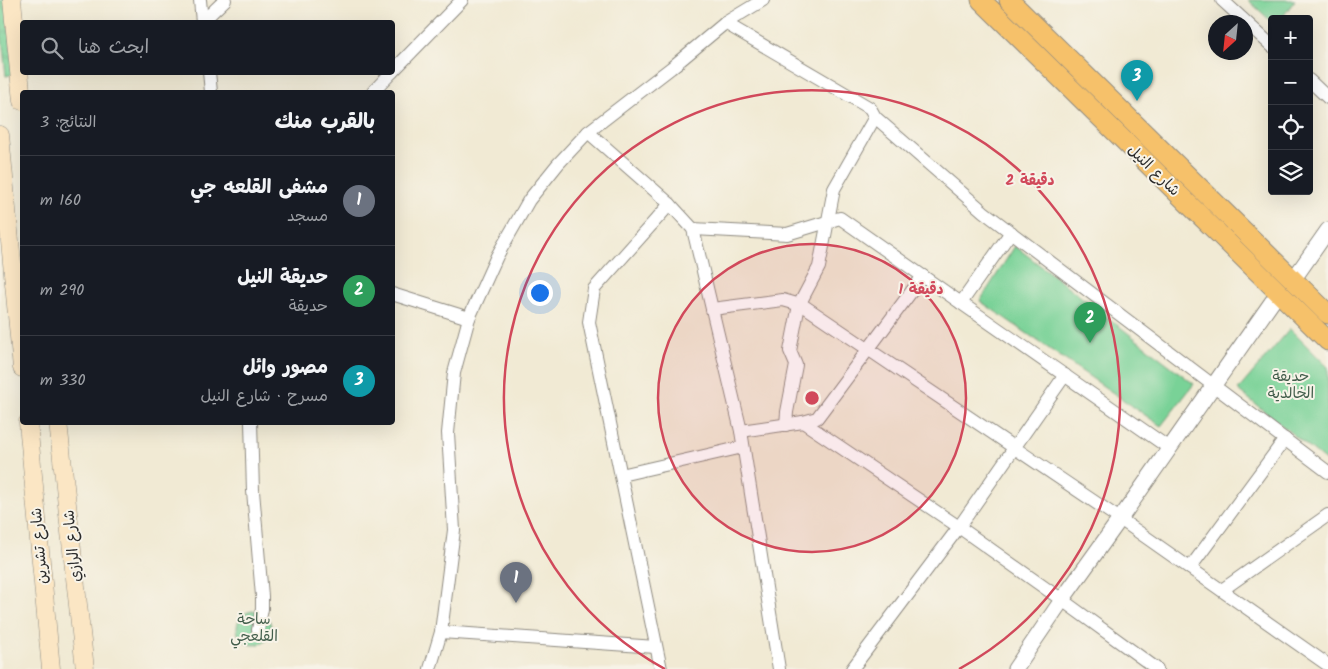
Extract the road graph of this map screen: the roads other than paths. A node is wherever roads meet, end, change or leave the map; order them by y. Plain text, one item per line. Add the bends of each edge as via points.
1 (12, 0) edge
2 (200, 0) edge
3 (225, 0) edge
4 (462, 0) edge
5 (763, 0) edge
6 (981, 0) edge
7 (1009, 0) edge
8 (1222, 0) edge
9 (202, 20) edge
10 (204, 20) edge
11 (726, 23) junction
12 (1268, 42) edge
13 (395, 69) edge
14 (208, 75) edge
15 (389, 75) edge
16 (1313, 84) edge
17 (21, 90) edge
18 (211, 90) edge
19 (375, 90) edge
20 (1328, 98) edge
21 (875, 116) junction
22 (588, 132) junction
23 (0, 135) edge
24 (1, 153) edge
25 (670, 204) junction
26 (828, 222) junction
27 (693, 228) junction
28 (1328, 230) edge
29 (1011, 232) junction
30 (923, 276) junction
31 (1286, 286) junction
32 (395, 295) edge
33 (961, 302) junction
34 (799, 305) junction
35 (712, 310) junction
36 (1328, 314) edge
37 (469, 318) junction
38 (1328, 341) edge
39 (20, 348) edge
40 (868, 350) junction
41 (1065, 375) junction
42 (1213, 385) junction
43 (803, 422) junction
44 (786, 424) junction
45 (28, 425) edge
46 (58, 425) edge
47 (252, 425) edge
48 (741, 432) junction
49 (1285, 439) junction
50 (743, 447) junction
51 (1014, 447) junction
52 (1170, 448) junction
53 (1328, 472) edge
54 (620, 475) junction
55 (1328, 515) edge
56 (1120, 519) junction
57 (959, 527) junction
58 (1190, 568) junction
59 (1222, 590) junction
60 (1062, 600) junction
61 (258, 630) dead end
62 (442, 632) junction
63 (656, 647) junction
64 (1328, 665) edge
65 (51, 669) edge
66 (86, 669) edge
67 (430, 669) edge
68 (661, 669) edge
69 (779, 669) edge
70 (852, 669) edge
71 (1015, 669) edge
72 (1157, 669) edge

1 - 17 main road
2 - 9 street
3 - 10 street
4 - 13 street
5 - 11 street
6 - 31 main road, شارع النيل
7 - 31 main road, شارع النيل
8 - 12 street
11 - 21 street via 870,108
11 - 22 street
14 - 18 street
15 - 19 street
16 - 20 street
21 - 26 street via 834,189
21 - 29 street
22 - 25 street
22 - 37 street via 529,200
23 - 24 main road
24 - 39 main road
25 - 27 street
25 - 54 street via 594,289 589,322
26 - 27 street via 786,234
26 - 30 street via 840,218
26 - 34 street via 819,268
27 - 35 street
28 - 31 street
29 - 33 street
29 - 42 street
30 - 33 street
30 - 40 street
31 - 36 main road, شارع النيل
31 - 38 main road, شارع النيل
31 - 42 street
32 - 37 street
33 - 41 street
34 - 35 street via 783,300
34 - 40 street
34 - 44 street via 790,351 796,365
35 - 48 street
37 - 62 street via 454,373 448,433 454,530
40 - 43 street via 817,418
40 - 51 street
41 - 51 street
41 - 52 street
42 - 49 street
42 - 52 street
43 - 44 street
43 - 57 street
44 - 48 street
45 - 65 main road, شارع تشرين
46 - 66 main road, شارع الرازي
47 - 61 street via 253,491 262,596
48 - 50 street
49 - 53 street
49 - 58 street
50 - 54 street
50 - 69 street
51 - 56 street
51 - 57 street
52 - 56 street
54 - 63 street
55 - 59 street
56 - 58 street
56 - 60 street
57 - 60 street
57 - 70 street
58 - 59 street
59 - 64 street
60 - 71 street
60 - 72 street
62 - 63 street
62 - 67 street
63 - 68 street

